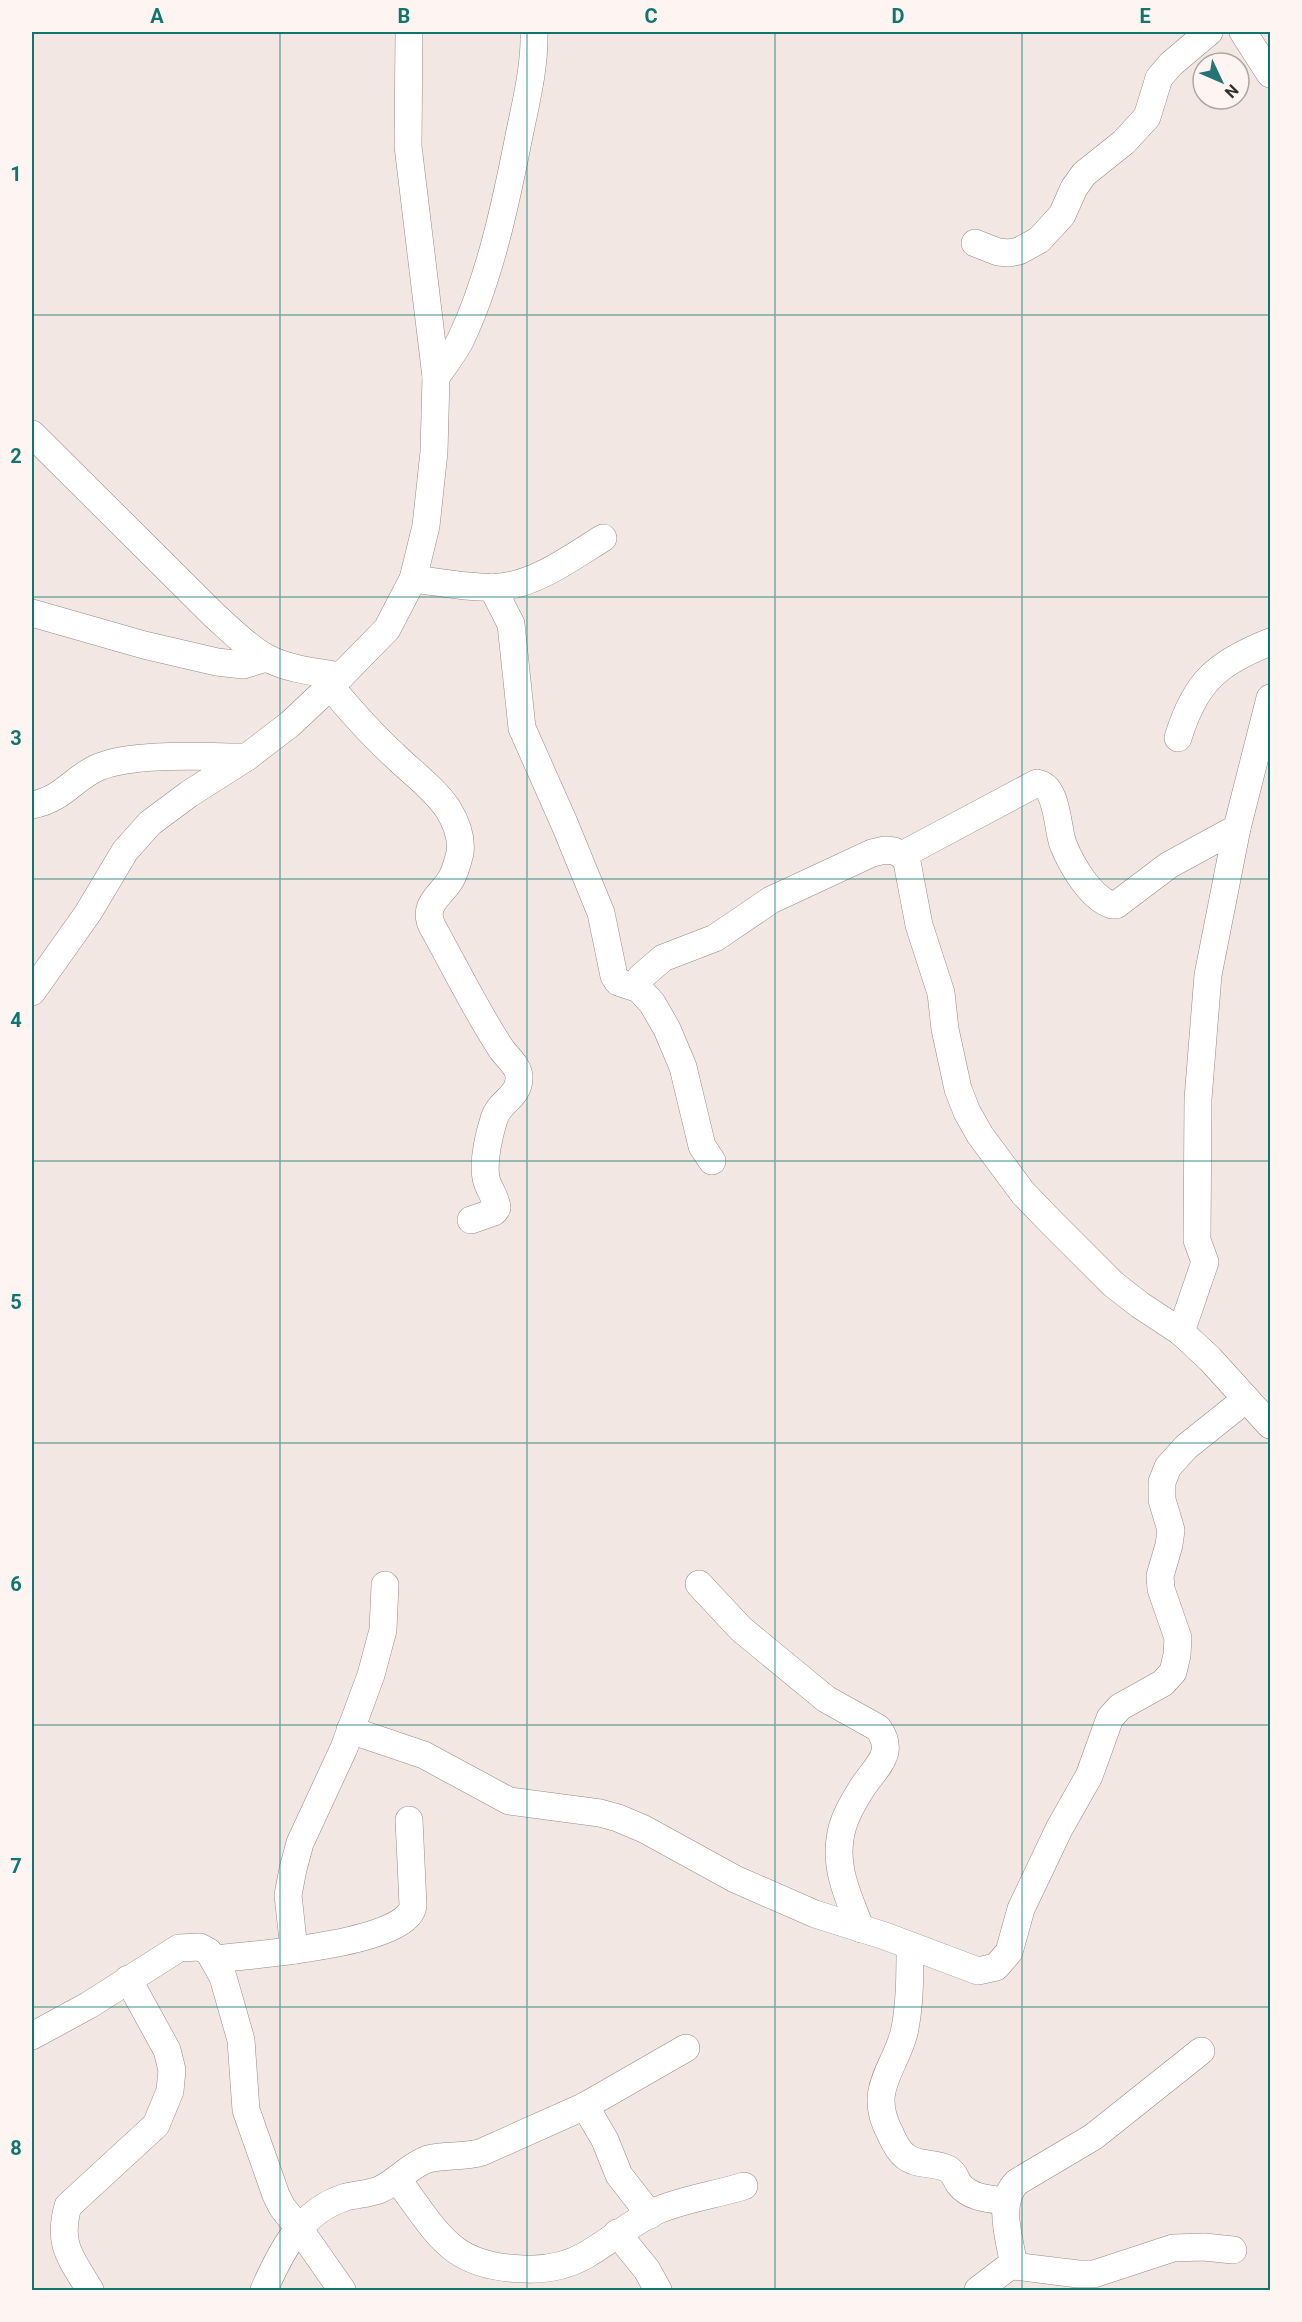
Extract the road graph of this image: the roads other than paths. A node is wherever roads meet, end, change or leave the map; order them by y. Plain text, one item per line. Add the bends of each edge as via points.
1 (409, 32) edge
2 (534, 32) edge
3 (1209, 32) edge
4 (1243, 32) edge
5 (1270, 74) edge
6 (975, 243) dead end
7 (436, 377) junction
8 (32, 434) edge
9 (603, 538) dead end
10 (412, 579) junction
11 (492, 587) junction
12 (32, 613) edge
13 (1270, 642) edge
14 (266, 658) junction
15 (336, 681) junction
16 (1270, 698) edge
17 (1178, 738) dead end
18 (247, 757) junction
19 (32, 805) edge
20 (1237, 828) junction
21 (902, 855) junction
22 (635, 986) junction
23 (32, 992) edge
24 (712, 1161) dead end
25 (471, 1220) dead end
26 (1181, 1332) junction
27 (1246, 1399) junction
28 (1270, 1425) edge
29 (699, 1584) dead end
30 (385, 1585) dead end
31 (350, 1730) junction
32 (409, 1820) dead end
33 (861, 1929) junction
34 (910, 1946) junction
35 (294, 1950) junction
36 (213, 1959) junction
37 (128, 1979) junction
38 (32, 2036) edge
39 (686, 2048) dead end
40 (1202, 2051) dead end
41 (585, 2106) junction
42 (397, 2179) junction
43 (744, 2186) dead end
44 (1005, 2201) junction
45 (650, 2215) junction
46 (298, 2227) junction
47 (617, 2234) junction
48 (1233, 2250) dead end
49 (1014, 2266) junction
50 (1097, 2282) edge
51 (90, 2290) edge
52 (264, 2290) edge
53 (342, 2290) edge
54 (658, 2290) edge
55 (978, 2290) edge

1 - 7 street via 408,146
2 - 7 street via 525,107 497,234 469,322
3 - 6 street via 1159,78 1147,117 1124,142 1084,174 1062,215 1039,240 1009,252
4 - 5 street
7 - 10 street via 434,452 426,526
8 - 14 street via 215,616
9 - 11 street via 530,579
10 - 11 street
10 - 15 street via 387,629
11 - 22 street via 511,624 522,728 601,913 614,975 618,982
12 - 14 street via 217,662 243,664
13 - 17 street via 1233,658 1206,681 1189,705
14 - 15 street
15 - 18 street
15 - 25 street via 363,725 434,793 448,809 458,830 460,851 456,865 428,915 519,1077 516,1092 497,1112 491,1134 486,1176 497,1208
16 - 20 street
18 - 19 street via 110,763 97,767 50,800
18 - 23 street via 150,823 125,851 88,914
20 - 21 street via 1169,865 1112,906 1097,896 1071,862 1062,842 1053,800 1041,783
20 - 26 street via 1208,975 1201,1053 1197,1240 1205,1262
21 - 22 street via 885,850 872,853 809,881 771,900 715,938 663,958
21 - 26 street via 910,872 919,925 941,993 958,1089 980,1136 1023,1193 1113,1284
22 - 24 street via 660,1016 677,1050 702,1146
26 - 27 street
27 - 28 street
27 - 34 street via 1186,1446 1168,1467 1162,1482 1162,1500 1171,1530 1160,1576 1178,1638 1173,1672 1110,1718 1089,1776 1059,1828 1021,1909 1009,1952 996,1967 978,1971
29 - 33 street via 751,1638 826,1699 878,1728 883,1736 883,1759 845,1818 839,1840 841,1876
30 - 31 street via 383,1630
31 - 33 street via 424,1755 509,1801 618,1818 735,1879 815,1914
31 - 35 street via 300,1843 293,1869 288,1895
32 - 35 street via 411,1914 388,1929 357,1939
33 - 34 street
34 - 44 street via 904,2031 881,2096 888,2130 910,2160 946,2168 966,2191 978,2197
35 - 36 street
36 - 37 street via 200,1947 179,1948
36 - 46 street via 223,1977 241,2040 243,2092 254,2138 276,2195
37 - 38 street
37 - 51 street via 168,2050 172,2070 170,2091 156,2125 68,2206 63,2223 64,2244
39 - 41 street
40 - 44 street via 1093,2137 1017,2182
41 - 42 street via 471,2156 436,2157 420,2162
41 - 45 street via 619,2175
42 - 46 street via 377,2191 333,2202
42 - 47 street via 443,2240 479,2264 504,2269 549,2269 586,2255
43 - 45 street
44 - 49 street
45 - 47 street
46 - 52 street
46 - 53 street
47 - 54 street
48 - 50 street via 1173,2248
49 - 50 street via 1078,2274
49 - 55 street

